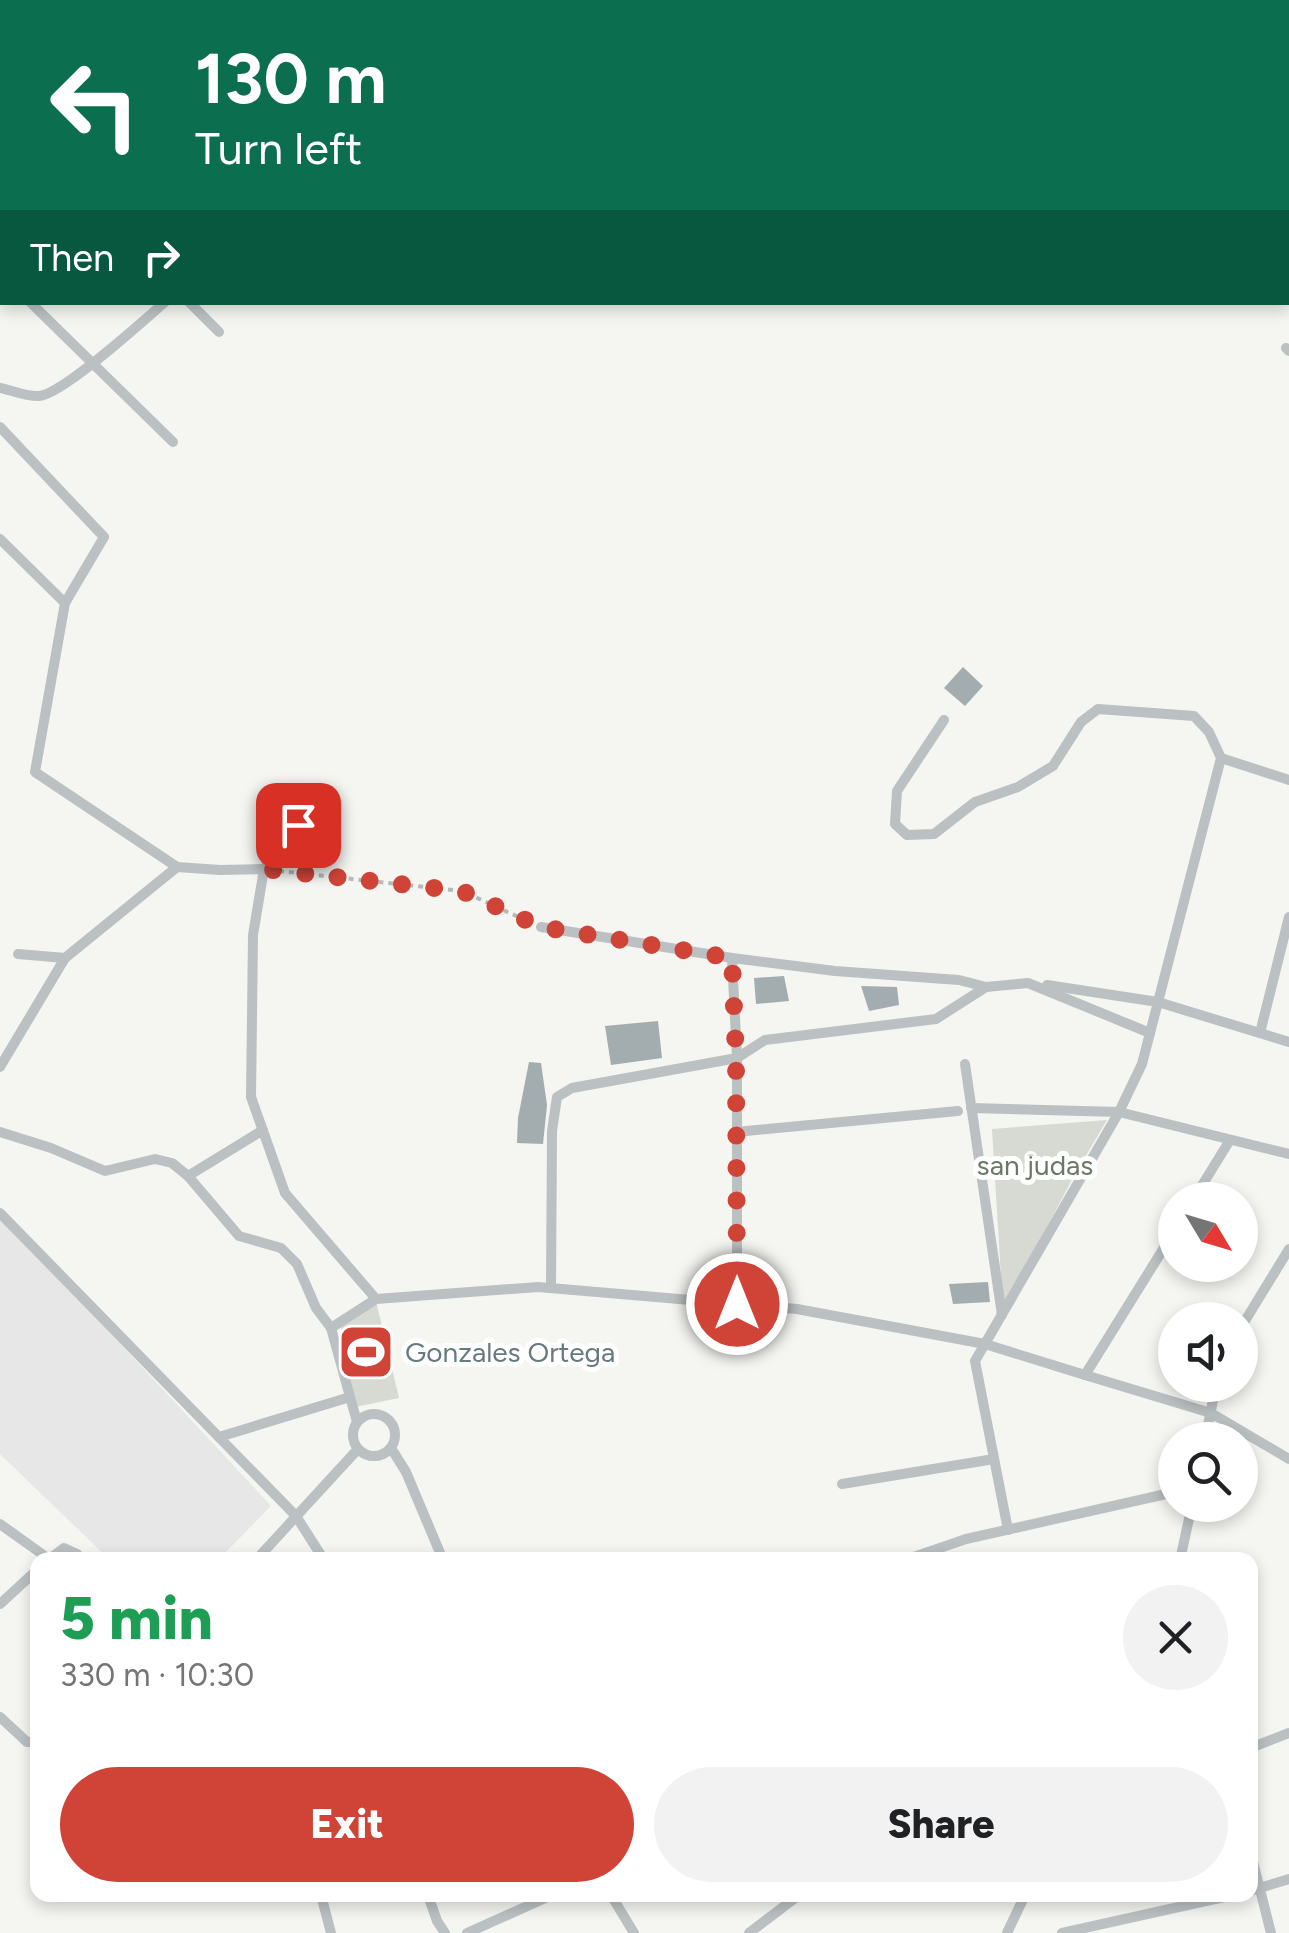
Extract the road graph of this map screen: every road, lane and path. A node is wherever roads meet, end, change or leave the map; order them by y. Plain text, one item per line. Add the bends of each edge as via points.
1 (33, 305) edge
2 (162, 305) edge
3 (192, 305) edge
4 (219, 332) dead end
5 (93, 364) junction
6 (0, 388) edge
7 (0, 428) edge
8 (173, 442) dead end
9 (0, 538) edge
10 (66, 603) junction
11 (944, 720) dead end
12 (1221, 758) junction
13 (1289, 780) edge
14 (315, 803) dead end
15 (177, 866) junction
16 (264, 869) junction
17 (1289, 917) edge
18 (541, 927) joint
19 (18, 954) dead end
20 (65, 958) junction
21 (732, 958) junction
22 (1028, 982) junction
23 (986, 987) junction
24 (1158, 1002) junction
25 (1150, 1033) junction
26 (1260, 1033) junction
27 (1289, 1042) edge
28 (736, 1058) junction
29 (965, 1064) dead end
30 (0, 1067) edge
31 (971, 1108) junction
32 (958, 1112) dead end
33 (1120, 1112) junction
34 (263, 1130) junction
35 (0, 1132) edge
36 (736, 1132) junction
37 (1230, 1140) junction
38 (1289, 1154) edge
39 (188, 1176) junction
40 (1204, 1182) edge
41 (0, 1213) edge
42 (1289, 1248) edge
43 (1158, 1257) edge
44 (551, 1288) junction
45 (376, 1300) junction
46 (1256, 1302) edge
47 (737, 1304) junction
48 (1002, 1314) junction
49 (331, 1328) junction
50 (985, 1344) junction
51 (1085, 1374) junction
52 (350, 1398) junction
53 (1212, 1402) edge
54 (1210, 1413) junction
55 (357, 1422) junction
56 (1208, 1422) edge
57 (218, 1437) junction
58 (358, 1448) junction
59 (391, 1448) junction
60 (994, 1459) junction
61 (1289, 1459) edge
62 (842, 1484) dead end
63 (1158, 1496) edge
64 (296, 1516) junction
65 (1188, 1522) edge
66 (0, 1524) edge
67 (1008, 1530) junction
68 (38, 1552) edge
69 (263, 1552) edge
70 (319, 1552) edge
71 (439, 1552) edge
72 (929, 1552) edge
73 (1182, 1552) edge
74 (30, 1576) edge
75 (0, 1604) edge
76 (0, 1717) edge
77 (1289, 1733) edge
78 (30, 1742) edge
79 (1258, 1745) edge
80 (1289, 1879) edge
81 (1258, 1889) edge
82 (1258, 1898) edge
83 (323, 1902) edge
84 (431, 1902) edge
85 (536, 1902) edge
86 (615, 1902) edge
87 (790, 1902) edge
88 (1022, 1902) edge
89 (1207, 1902) edge
90 (1111, 1928) edge
91 (331, 1933) edge
92 (446, 1933) edge
93 (467, 1933) edge
94 (634, 1933) edge
95 (750, 1933) edge
96 (1007, 1933) edge
97 (1062, 1933) edge
98 (1271, 1933) edge

1 - 5 street
2 - 5 street
3 - 4 street
5 - 6 street via 39,396
5 - 8 street
7 - 10 street via 104,537
9 - 10 street
10 - 15 street via 35,772
11 - 12 street via 897,791 895,824 907,835 934,834 975,802 1052,766 1080,722 1098,709 1194,716
12 - 13 street
12 - 24 street
14 - 16 street
15 - 16 street
15 - 20 street
16 - 18 path via 462,891
16 - 34 street via 253,935 251,1097
17 - 26 street
18 - 21 street
19 - 20 street
20 - 30 street
21 - 23 street
21 - 28 street
22 - 23 street
22 - 24 street
22 - 25 street
23 - 28 street via 936,1019 765,1040
24 - 25 street
24 - 26 street
25 - 33 street
26 - 27 street
28 - 36 street
28 - 44 street via 572,1088 557,1097
29 - 31 street
31 - 33 street
31 - 48 street
32 - 36 street
33 - 37 street
33 - 48 street
34 - 39 street
34 - 45 street via 285,1192
35 - 39 street via 105,1171 155,1159
36 - 47 street
37 - 38 street
37 - 40 street
39 - 49 street via 239,1236 281,1248 297,1264
41 - 57 street
42 - 46 street
43 - 51 street
44 - 45 street
44 - 47 street
45 - 49 street
47 - 50 street
48 - 50 street
49 - 52 street
50 - 51 street
50 - 60 street via 975,1361
51 - 54 street
52 - 55 street
52 - 57 street
53 - 54 street
54 - 56 street
54 - 61 street
55 - 58 street via 352,1438
55 - 59 street via 372,1414 387,1418 395,1432
57 - 64 street
58 - 59 street via 376,1456
58 - 64 street
59 - 71 street
60 - 62 street
60 - 67 street
63 - 67 street
64 - 69 street
64 - 70 street
65 - 73 street
66 - 68 street
67 - 72 street
74 - 75 street
76 - 78 street
77 - 79 street
80 - 81 street
82 - 98 street
83 - 91 street
84 - 92 street
85 - 93 street
86 - 94 street
87 - 95 street
88 - 96 street
89 - 90 street
90 - 97 street

